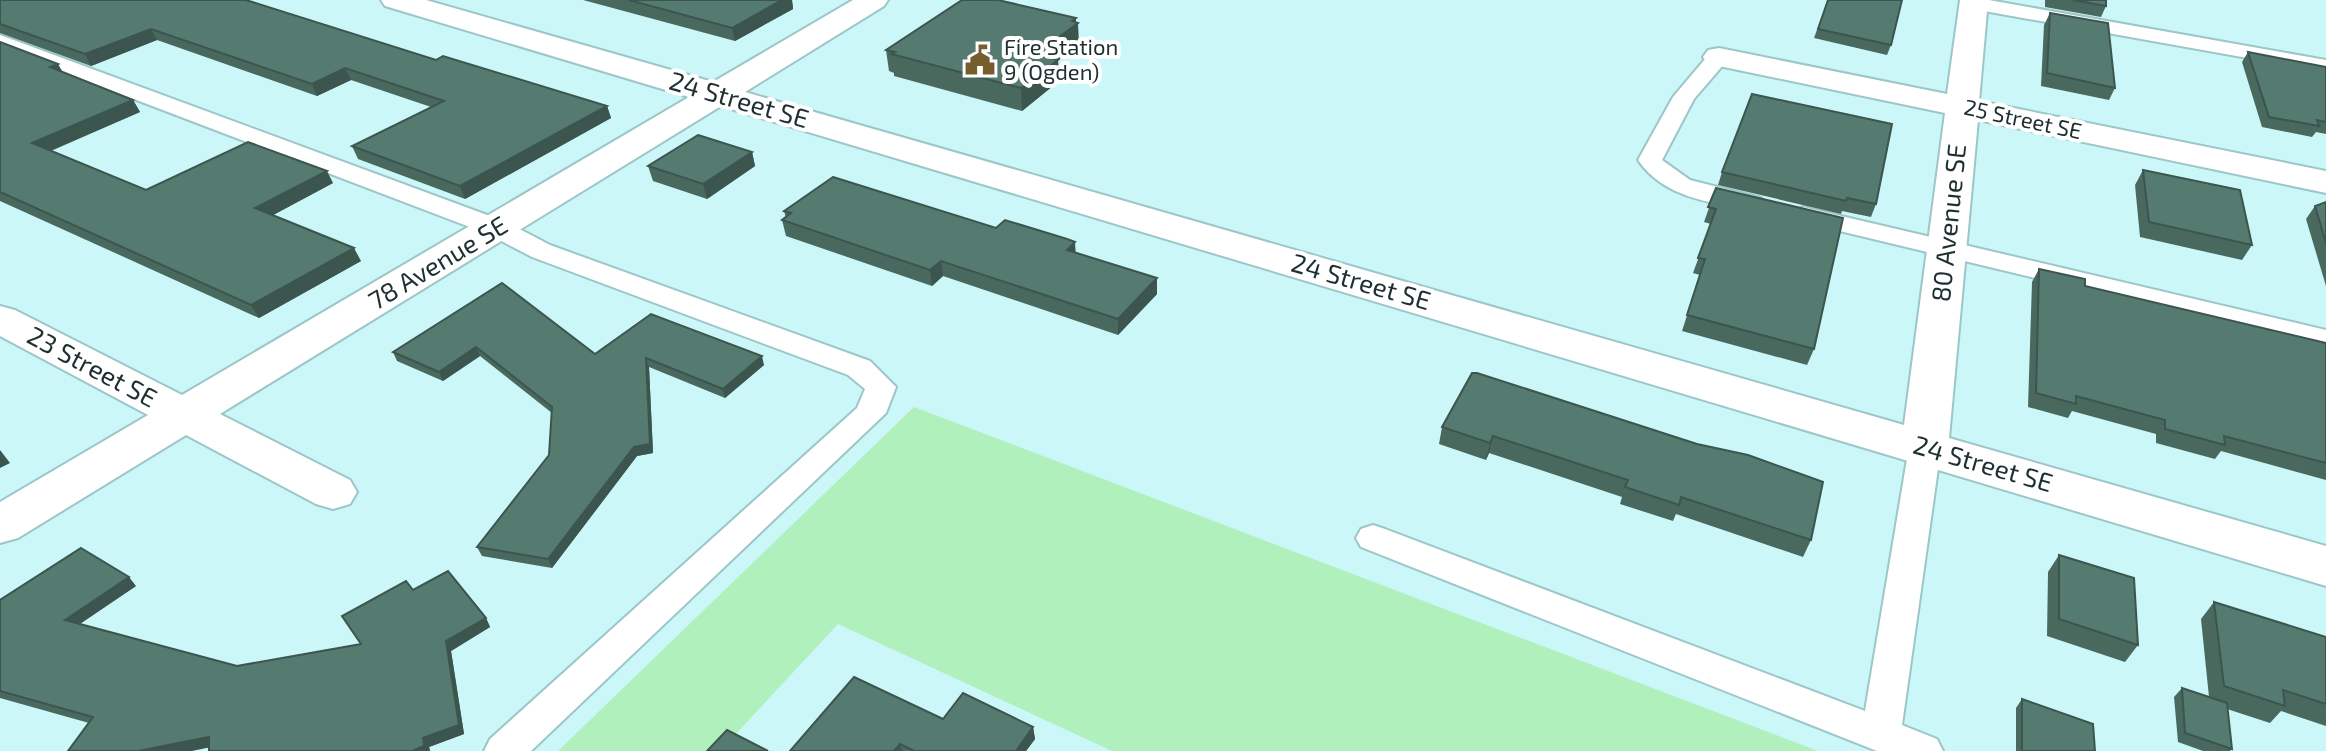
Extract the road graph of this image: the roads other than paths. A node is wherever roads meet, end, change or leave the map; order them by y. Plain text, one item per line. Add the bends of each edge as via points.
1 (395, 0) edge
2 (874, 0) edge
3 (1974, 2) edge
4 (0, 41) edge
5 (1719, 57) joint
6 (2326, 66) edge
7 (719, 95) junction
8 (1960, 106) junction
9 (2326, 182) edge
10 (497, 228) junction
11 (1947, 248) junction
12 (0, 319) edge
13 (2326, 339) edge
14 (183, 415) junction
15 (1925, 447) junction
16 (333, 492) dead end
17 (0, 525) edge
18 (1373, 538) dead end
19 (2326, 566) edge
20 (1881, 735) junction
21 (504, 751) edge
22 (1923, 751) edge

1 - 7 street, 24 Street SE
2 - 7 street, 78 Avenue SE
3 - 6 lane
3 - 8 street, 80 Avenue SE
4 - 10 lane
5 - 8 street, 25 Street SE
5 - 11 lane via 1684,97 1660,137 1650,160 1658,173 1685,187
7 - 10 street, 78 Avenue SE
7 - 15 street, 24 Street SE
8 - 9 street, 25 Street SE
8 - 11 street, 80 Avenue SE
10 - 14 street, 78 Avenue SE
10 - 21 lane via 541,251 859,368 881,387 870,413
11 - 13 lane
11 - 15 street, 80 Avenue SE
12 - 14 street, 23 Street SE
14 - 16 street, 23 Street SE
14 - 17 street, 78 Avenue SE
15 - 19 street, 24 Street SE
15 - 20 lane
18 - 20 lane
20 - 22 lane

